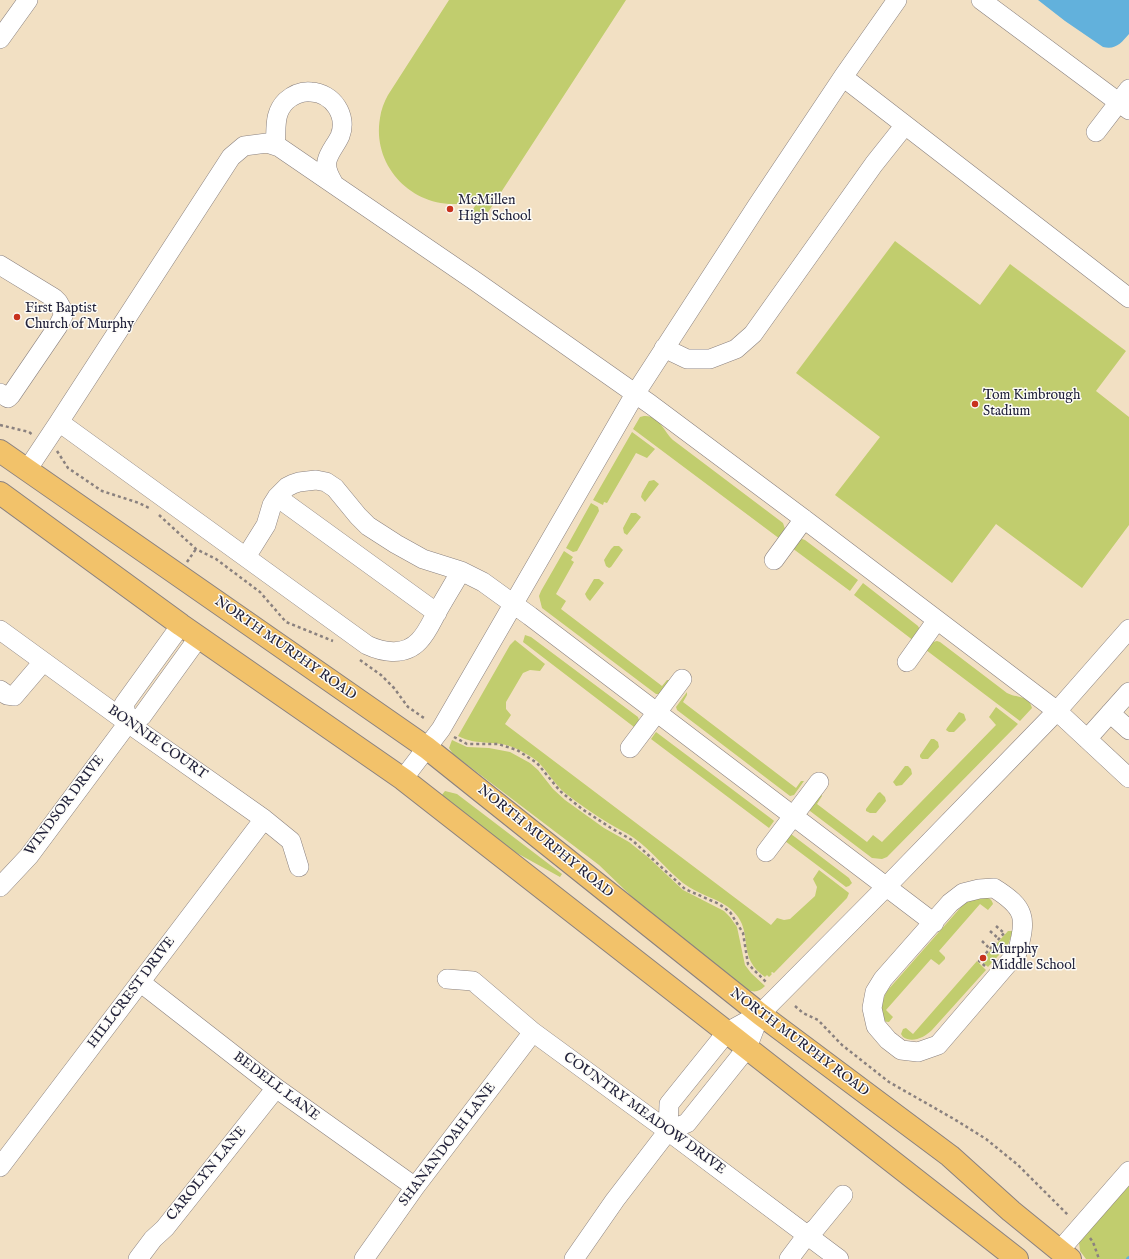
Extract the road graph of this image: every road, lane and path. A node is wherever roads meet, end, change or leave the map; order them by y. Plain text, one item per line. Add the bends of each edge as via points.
1 (28, 0) edge
2 (897, 0) edge
3 (981, 0) edge
4 (0, 40) edge
5 (843, 77) junction
6 (1126, 101) edge
7 (905, 125) junction
8 (1096, 132) dead end
9 (275, 145) junction
10 (334, 184) junction
11 (0, 265) edge
12 (1129, 298) edge
13 (664, 348) junction
14 (0, 393) edge
15 (634, 394) junction
16 (58, 422) junction
17 (0, 425) edge
18 (44, 443) junction
19 (0, 451) edge
20 (27, 470) junction
21 (0, 494) edge
22 (277, 497) junction
23 (804, 519) junction
24 (196, 549) junction
25 (246, 557) junction
26 (774, 560) dead end
27 (184, 566) dead end
28 (461, 571) junction
29 (514, 604) junction
30 (437, 612) junction
31 (937, 620) junction
32 (181, 625) junction
33 (1129, 629) edge
34 (0, 630) edge
35 (199, 638) junction
36 (338, 645) dead end
37 (356, 658) dead end
38 (43, 662) junction
39 (907, 662) dead end
40 (682, 679) dead end
41 (0, 690) edge
42 (1129, 692) edge
43 (1057, 711) junction
44 (657, 712) junction
45 (1110, 713) junction
46 (424, 718) dead end
47 (128, 723) junction
48 (1129, 730) edge
49 (454, 737) dead end
50 (1087, 739) junction
51 (427, 748) junction
52 (630, 748) dead end
53 (1129, 778) edge
54 (402, 779) junction
55 (819, 782) dead end
56 (793, 816) junction
57 (264, 819) junction
58 (766, 852) dead end
59 (299, 867) dead end
60 (0, 887) edge
61 (886, 887) junction
62 (934, 923) junction
63 (996, 926) dead end
64 (1008, 929) dead end
65 (990, 931) dead end
66 (1004, 933) junction
67 (999, 939) junction
68 (982, 941) dead end
69 (990, 949) junction
70 (987, 968) dead end
71 (447, 979) dead end
72 (140, 982) junction
73 (768, 983) dead end
74 (795, 1006) dead end
75 (760, 1014) junction
76 (534, 1032) junction
77 (727, 1032) junction
78 (747, 1048) junction
79 (276, 1088) junction
80 (668, 1131) junction
81 (0, 1167) edge
82 (1129, 1171) edge
83 (415, 1187) junction
84 (844, 1196) dead end
85 (1081, 1226) junction
86 (807, 1235) junction
87 (1065, 1255) edge
88 (138, 1259) edge
89 (364, 1259) edge
90 (574, 1259) edge
91 (789, 1259) edge
92 (839, 1259) edge
93 (1017, 1259) edge
94 (1099, 1259) edge

1 - 4 street
2 - 5 street
3 - 6 street
5 - 7 street
5 - 13 street
6 - 8 street
7 - 12 street
7 - 13 street via 874,164 753,334 736,349 710,359 687,359
9 - 10 street
9 - 10 street via 278,113 287,100 301,93 317,92 324,95 336,106 342,120 340,135 327,162 327,172
9 - 16 street via 267,142 244,146 231,157
10 - 15 street
11 - 14 street via 54,298 62,309 63,316 11,395 8,398
13 - 15 street
15 - 23 street
15 - 29 street
16 - 18 street
16 - 25 street
17 - 18 path via 29,432
18 - 20 street
18 - 24 path via 56,450 68,468 102,491 154,510
19 - 20 main road, NORTH MURPHY ROAD
20 - 51 main road, NORTH MURPHY ROAD
21 - 32 main road
22 - 25 street via 266,525
22 - 28 street via 287,487 299,482 326,482 340,492 368,526 423,559
22 - 30 street
23 - 26 street
23 - 31 street
24 - 27 path
24 - 36 path via 216,560 260,592 286,622
25 - 30 street via 374,649 399,652 409,647 418,641
28 - 29 street via 483,582
28 - 30 street
29 - 44 street
29 - 51 street via 441,729
31 - 39 street
31 - 43 street
32 - 35 main road
32 - 47 street via 124,704
33 - 43 street
34 - 38 street, BONNIE COURT
35 - 47 street, WINDSOR DRIVE via 142,716
35 - 54 main road
37 - 46 path via 381,675 408,707
38 - 41 street via 14,696
38 - 47 street, BONNIE COURT
40 - 44 street
42 - 45 street
43 - 50 street
43 - 61 street
44 - 52 street
44 - 56 street
45 - 48 street
45 - 50 street
47 - 57 street, BONNIE COURT
47 - 60 street, WINDSOR DRIVE via 29,856
49 - 73 path via 467,744 498,744 517,750 537,763 560,791 632,840 685,888 730,912 743,933 748,964
50 - 53 street
51 - 54 street
51 - 75 main road, NORTH MURPHY ROAD
54 - 77 main road
55 - 56 street
56 - 58 street
56 - 61 street
57 - 59 street, BONNIE COURT via 291,841
57 - 72 street, HILLCREST DRIVE
61 - 62 street
61 - 75 street
62 - 62 street via 883,979 875,992 872,1008 876,1026 901,1050 918,1052 938,1045 1016,953 1024,920 1009,897 994,888 979,888 963,893 950,903
63 - 66 path
64 - 66 path
65 - 67 path
66 - 67 path
67 - 69 path
68 - 69 path
69 - 70 path via 979,961
71 - 76 street, COUNTRY MEADOW DRIVE via 473,981
72 - 79 street, BEDELL LANE
72 - 81 street, HILLCREST DRIVE
74 - 85 path via 818,1020 842,1045 889,1082 986,1139 1018,1165
75 - 77 street
75 - 78 street
75 - 87 main road, NORTH MURPHY ROAD via 950,1156
76 - 80 street, COUNTRY MEADOW DRIVE
76 - 83 street, SHANANDOAH LANE
77 - 78 main road
77 - 80 street via 669,1104
78 - 80 street via 687,1123
78 - 93 main road
79 - 83 street, BEDELL LANE
79 - 88 street, CAROLYN LANE
80 - 86 street, COUNTRY MEADOW DRIVE
80 - 90 street
82 - 85 street
83 - 89 street, SHANANDOAH LANE
84 - 86 street
85 - 87 street
85 - 94 path via 1093,1242
86 - 91 street
86 - 92 street, COUNTRY MEADOW DRIVE

